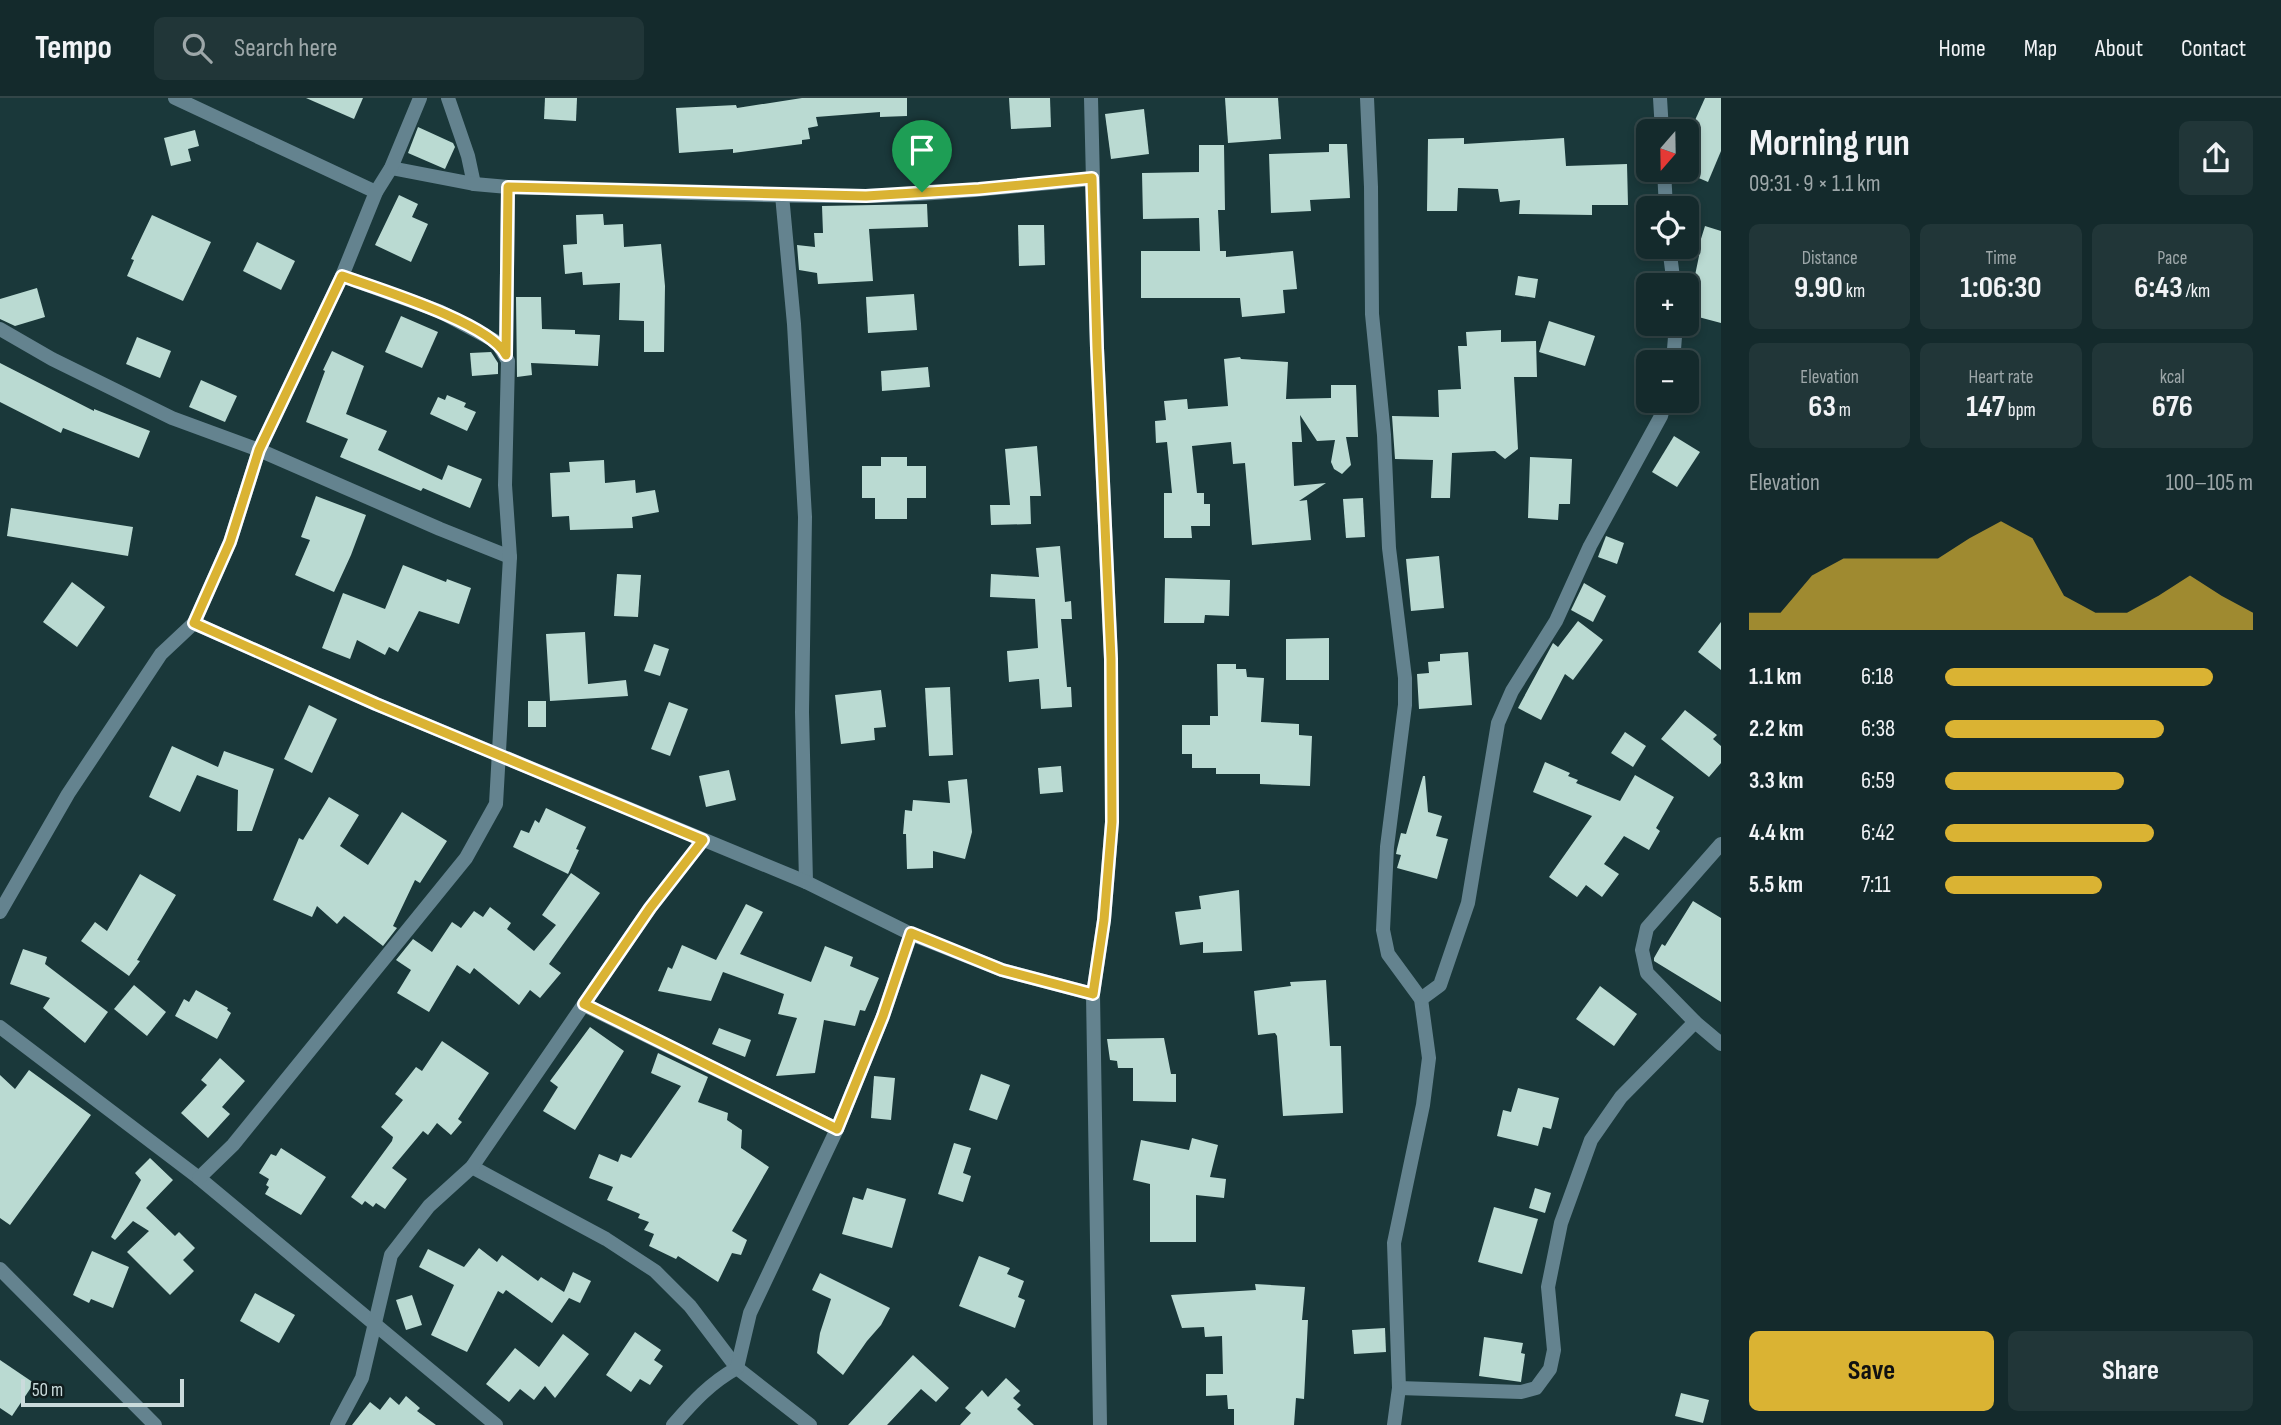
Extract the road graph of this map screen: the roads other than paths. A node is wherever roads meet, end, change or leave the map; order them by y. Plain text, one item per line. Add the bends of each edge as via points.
1 (176, 98) edge
2 (420, 98) edge
3 (448, 98) edge
4 (1090, 98) edge
5 (1367, 98) edge
6 (1660, 98) edge
7 (1661, 119) edge
8 (391, 167) junction
9 (1092, 178) junction
10 (474, 184) junction
11 (508, 187) junction
12 (376, 192) junction
13 (782, 195) junction
14 (342, 276) junction
15 (0, 329) edge
16 (506, 355) junction
17 (1662, 413) edge
18 (259, 450) junction
19 (510, 556) junction
20 (194, 623) junction
21 (499, 755) junction
22 (703, 840) junction
23 (1721, 844) edge
24 (806, 882) junction
25 (0, 912) edge
26 (911, 933) junction
27 (1093, 994) junction
28 (1421, 999) junction
29 (584, 1004) junction
30 (1695, 1022) junction
31 (0, 1027) edge
32 (1721, 1044) edge
33 (837, 1129) junction
34 (472, 1167) junction
35 (199, 1178) junction
36 (0, 1269) edge
37 (376, 1323) junction
38 (737, 1368) junction
39 (1399, 1388) junction
40 (155, 1425) edge
41 (337, 1425) edge
42 (496, 1425) edge
43 (673, 1425) edge
44 (810, 1425) edge
45 (1100, 1425) edge
46 (1394, 1425) edge

1 - 12 street
2 - 8 street
3 - 10 street
4 - 9 street
5 - 28 street via 1372,314 1389,548 1405,678 1383,930 1388,954
6 - 7 street
8 - 10 street
8 - 12 street
9 - 13 street via 866,196
9 - 27 street via 1111,659 1112,808
10 - 11 street
11 - 13 street
11 - 16 street
12 - 14 street
13 - 24 street via 805,517 802,712
14 - 16 street via 439,311 497,342
14 - 18 street
15 - 18 street via 172,418
16 - 19 street via 505,485
17 - 28 street via 1590,546 1556,621 1512,691 1499,723 1468,903 1440,985
18 - 19 street
18 - 20 street via 230,542
19 - 21 street
20 - 21 street
20 - 25 street via 161,654 68,794
21 - 22 street
21 - 35 street via 496,804 466,858 233,1145
22 - 24 street
22 - 29 street
23 - 30 street via 1647,928 1642,944 1647,973
24 - 26 street
26 - 27 street via 1002,970
26 - 33 street
27 - 45 street
28 - 39 street via 1429,1058 1394,1243
29 - 33 street
29 - 34 street
30 - 32 street
30 - 39 street via 1621,1097 1591,1140 1561,1223 1548,1287 1554,1350 1544,1380 1521,1392
31 - 35 street
33 - 38 street via 750,1313
34 - 37 street via 429,1206 391,1255
34 - 38 street via 606,1239 655,1271 690,1306
35 - 37 street
36 - 40 street
37 - 41 street via 362,1378
37 - 42 street
38 - 43 street via 698,1395
38 - 44 street
39 - 46 street

